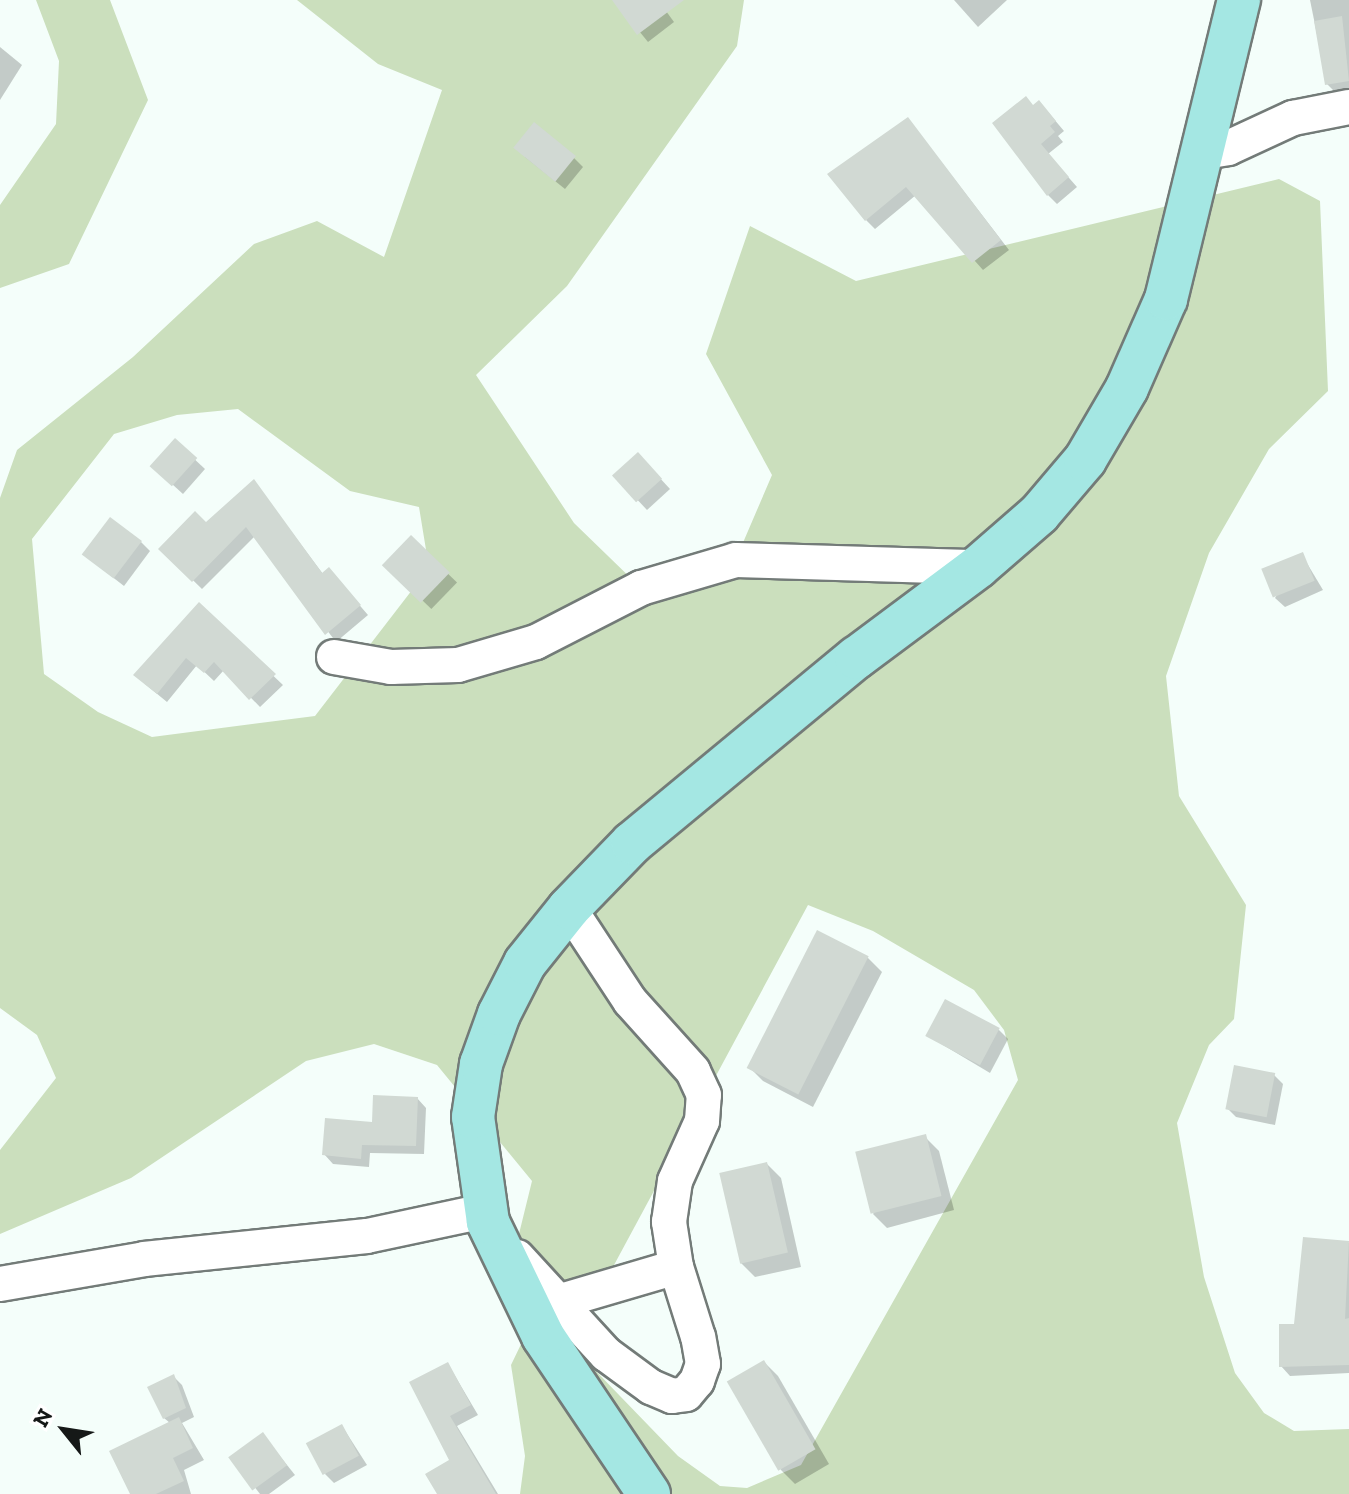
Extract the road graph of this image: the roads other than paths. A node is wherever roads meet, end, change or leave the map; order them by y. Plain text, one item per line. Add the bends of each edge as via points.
1 (1239, 0) edge
2 (1349, 107) edge
3 (1204, 152) junction
4 (978, 567) junction
5 (334, 657) dead end
6 (569, 908) junction
7 (488, 1216) junction
8 (676, 1267) junction
9 (0, 1284) edge
10 (554, 1303) junction
11 (649, 1494) edge

1 - 3 main road
2 - 3 street via 1293,118 1228,148
3 - 4 main road via 1166,299 1127,388 1085,460 1039,514
4 - 5 street via 736,560 641,588 536,642 458,665 391,667
4 - 6 main road via 856,658 632,843
6 - 7 main road via 525,963 481,1064 473,1117
6 - 8 street via 630,1001 693,1071 704,1095 702,1121 675,1181 669,1222
7 - 9 street via 367,1236 144,1259
7 - 10 street
7 - 11 main road via 543,1336
8 - 10 street
8 - 10 street via 703,1364 686,1394 672,1396 651,1387 606,1354

